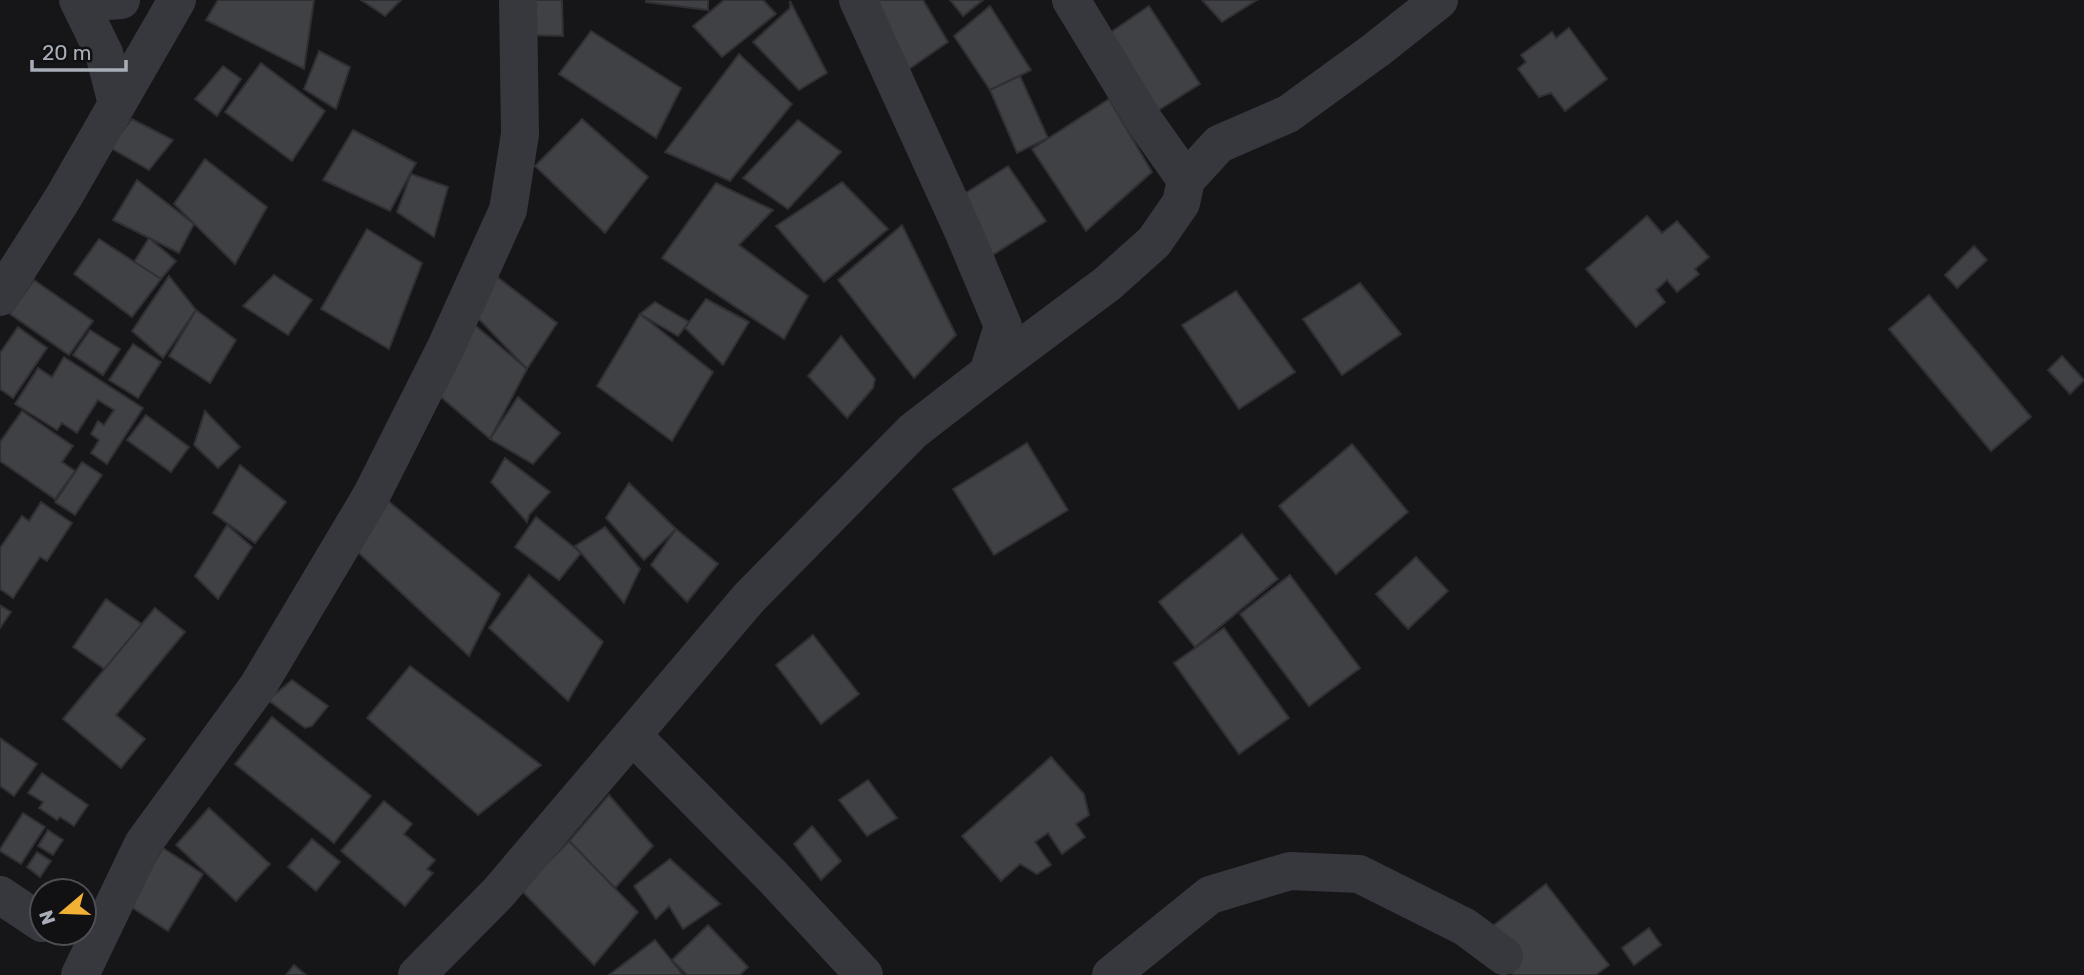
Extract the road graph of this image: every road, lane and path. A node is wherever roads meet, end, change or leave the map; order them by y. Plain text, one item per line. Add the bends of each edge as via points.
1 (121, 0) edge
2 (177, 0) edge
3 (518, 0) edge
4 (858, 0) edge
5 (1071, 0) edge
6 (1439, 0) edge
7 (79, 1) edge
8 (117, 104) junction
9 (1186, 180) junction
10 (0, 297) edge
11 (988, 373) junction
12 (632, 736) junction
13 (0, 895) edge
14 (28, 914) edge
15 (69, 947) edge
16 (1504, 956) dead end
17 (85, 965) edge
18 (417, 975) edge
19 (864, 975) edge
20 (1111, 975) edge

1 - 7 street
2 - 8 street
3 - 17 street via 520,134 508,210 452,335 371,496 258,686 143,844
4 - 11 street via 1003,326
5 - 9 street
6 - 9 street via 1288,114 1219,144
7 - 8 street via 104,53
8 - 10 street
9 - 11 street via 1181,202 1154,242 1107,284
11 - 12 street via 913,430 748,599
12 - 18 street via 499,892
12 - 19 street
13 - 14 street
15 - 17 street
16 - 20 street via 1465,927 1359,874 1290,871 1210,895

